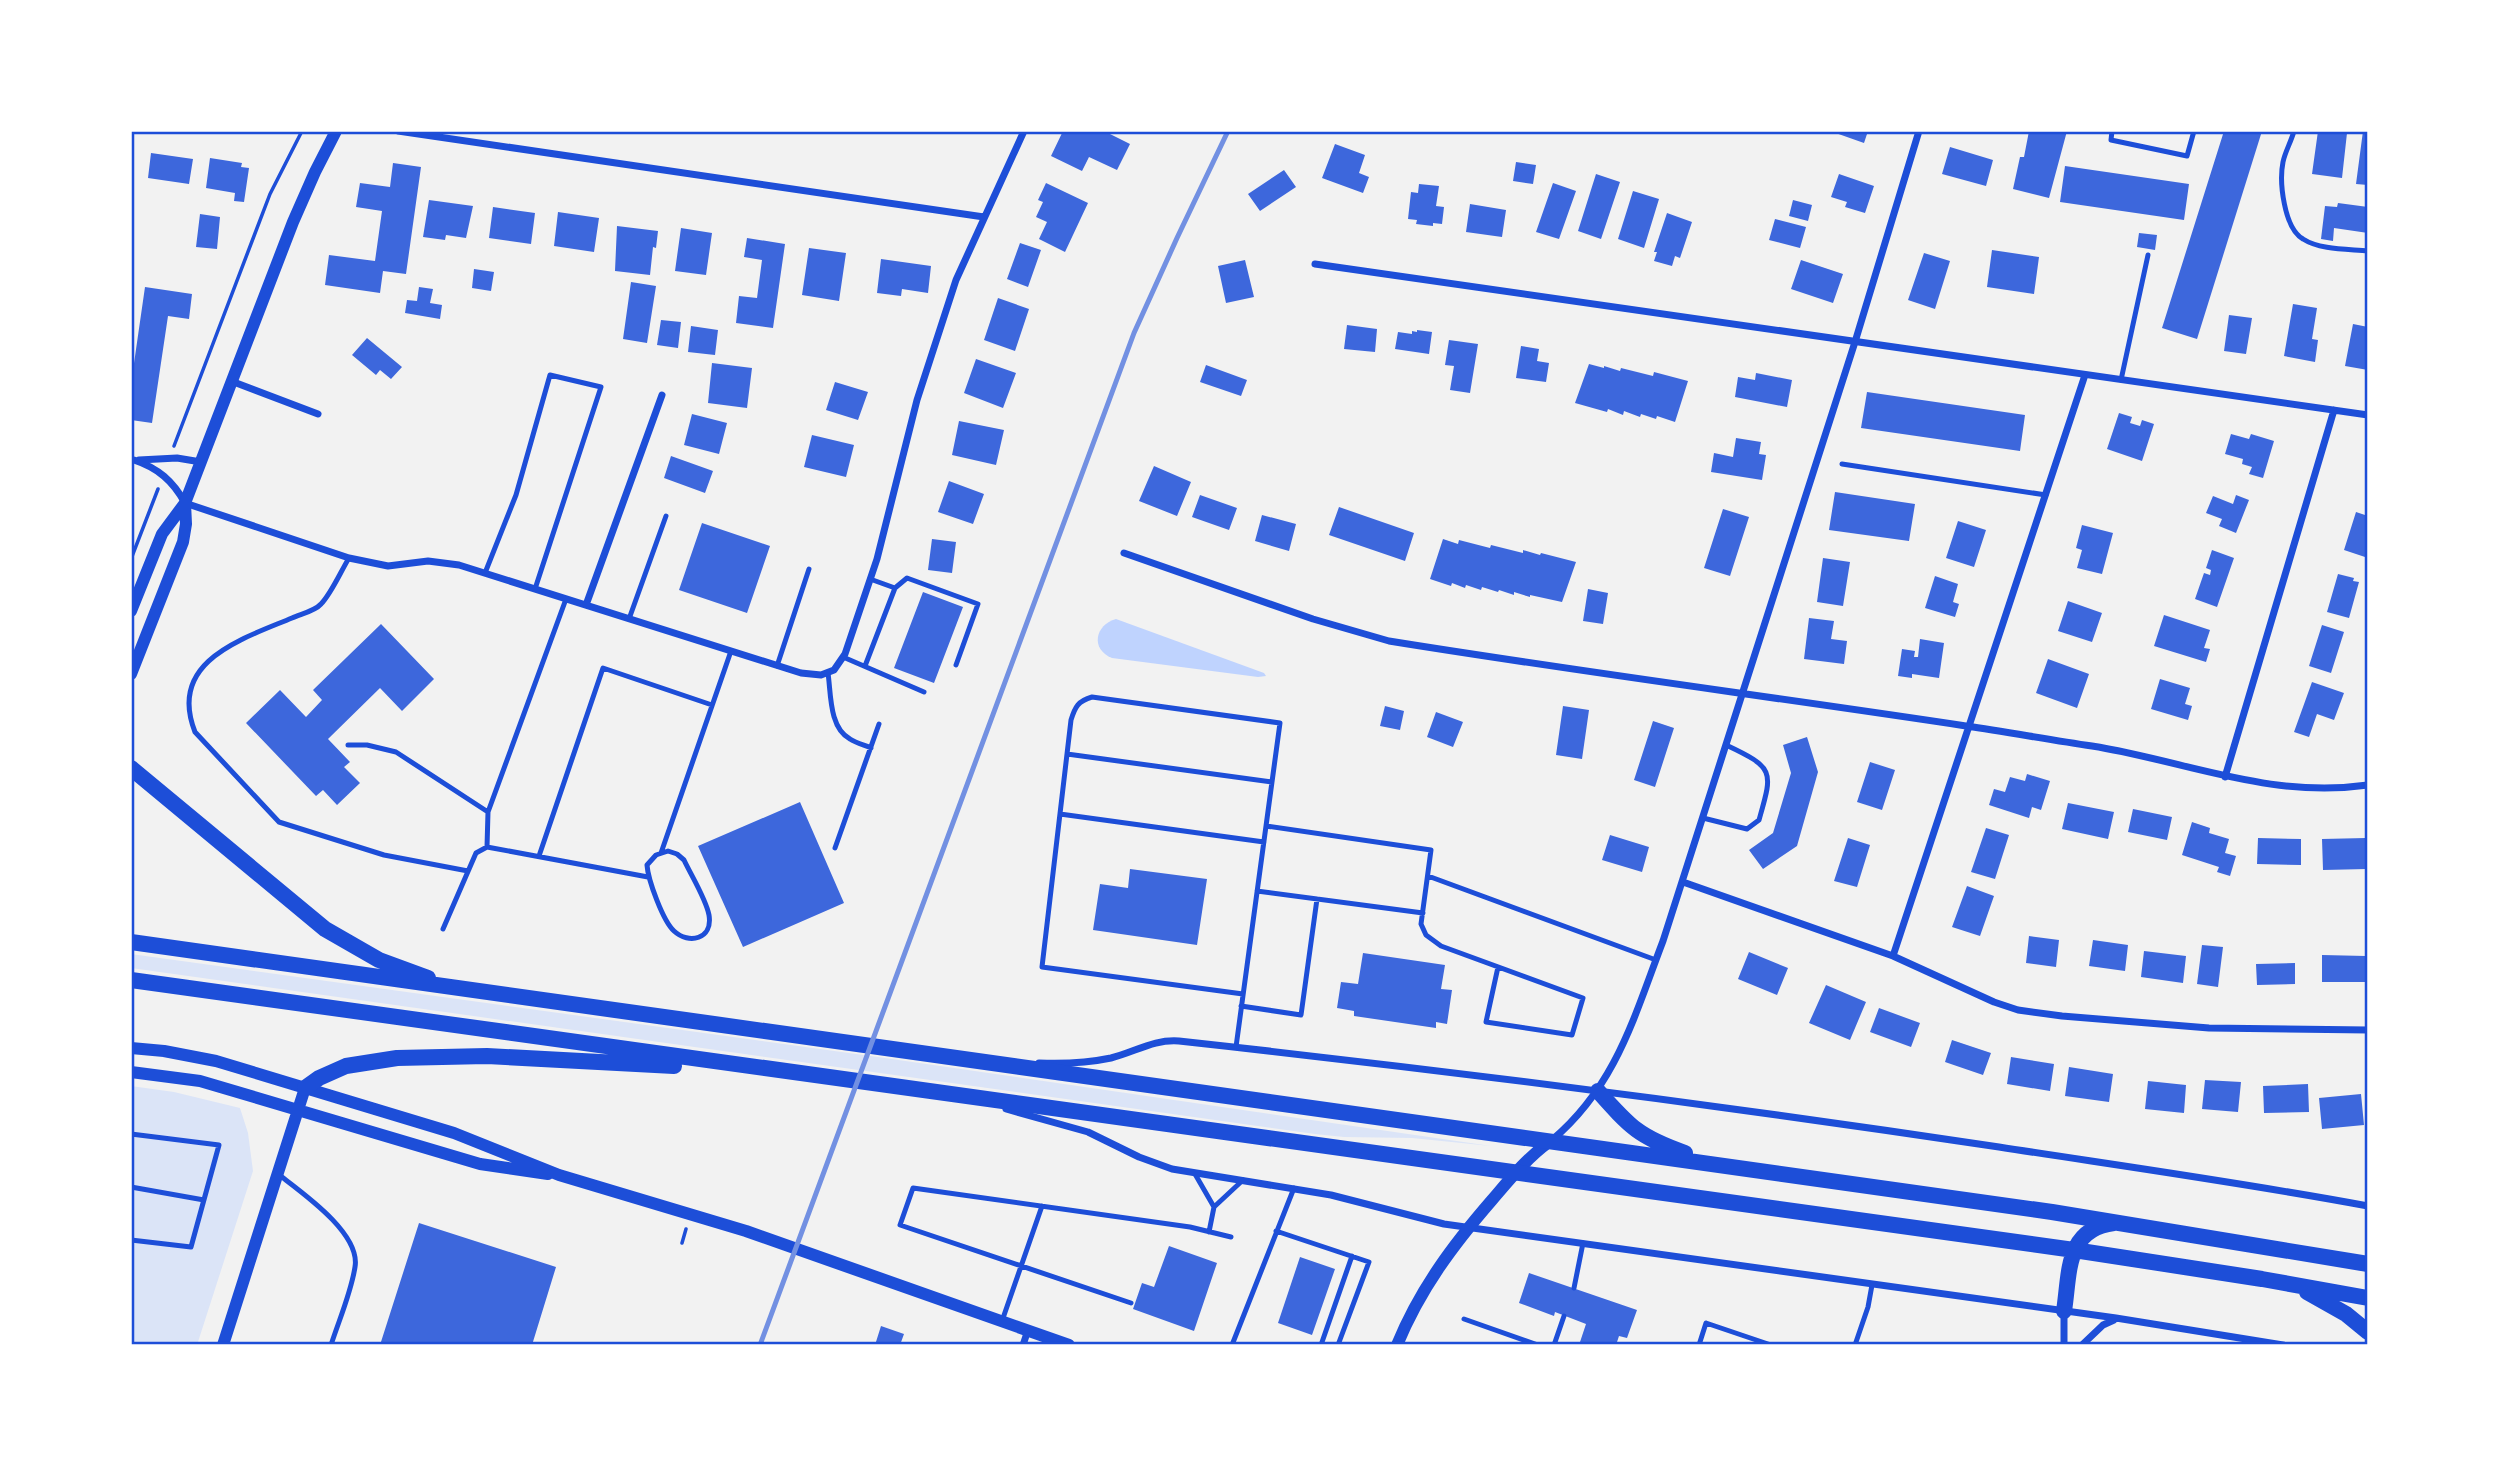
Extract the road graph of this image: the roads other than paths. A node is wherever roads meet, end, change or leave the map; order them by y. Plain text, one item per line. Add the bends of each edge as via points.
1 (337, 131) edge
2 (398, 131) edge
3 (1024, 131) edge
4 (1919, 131) edge
5 (2112, 131) edge
6 (2194, 131) edge
7 (2294, 131) edge
8 (984, 216) junction
9 (2368, 251) edge
10 (2148, 255) dead end
11 (1315, 264) dead end
12 (1855, 342) junction
13 (2085, 374) junction
14 (2121, 380) junction
15 (231, 381) junction
16 (662, 395) dead end
17 (2334, 410) junction
18 (318, 414) dead end
19 (2368, 415) edge
20 (133, 460) edge
21 (201, 461) junction
22 (1842, 464) dead end
23 (2046, 495) junction
24 (185, 503) junction
25 (666, 516) dead end
26 (1124, 553) dead end
27 (349, 558) junction
28 (808, 569) dead end
29 (485, 573) junction
30 (870, 579) junction
31 (895, 588) junction
32 (535, 589) junction
33 (566, 599) junction
34 (586, 605) junction
35 (131, 611) edge
36 (629, 619) junction
37 (731, 651) junction
38 (843, 657) junction
39 (956, 665) dead end
40 (777, 666) junction
41 (865, 666) junction
42 (131, 674) edge
43 (825, 674) junction
44 (924, 692) dead end
45 (1742, 694) junction
46 (712, 705) junction
47 (879, 724) dead end
48 (1969, 726) junction
49 (348, 745) dead end
50 (1726, 745) junction
51 (870, 748) junction
52 (1067, 754) junction
53 (131, 768) edge
54 (2225, 777) junction
55 (1272, 782) junction
56 (2368, 785) edge
57 (488, 812) junction
58 (1060, 814) junction
59 (1703, 818) junction
60 (1266, 826) junction
61 (1264, 842) junction
62 (487, 846) junction
63 (835, 848) dead end
64 (660, 853) junction
65 (539, 856) junction
66 (468, 871) junction
67 (1428, 876) junction
68 (648, 877) junction
69 (1683, 882) junction
70 (1257, 891) junction
71 (1317, 899) junction
72 (1423, 913) junction
73 (443, 929) dead end
74 (131, 942) edge
75 (1893, 956) junction
76 (1656, 960) junction
77 (1498, 967) junction
78 (131, 980) edge
79 (491, 994) junction
80 (1243, 994) junction
81 (1241, 1006) junction
82 (2368, 1030) edge
83 (131, 1047) edge
84 (1236, 1047) junction
85 (926, 1054) junction
86 (131, 1072) edge
87 (785, 1072) junction
88 (305, 1088) junction
89 (923, 1091) junction
90 (1598, 1091) junction
91 (298, 1110) junction
92 (131, 1134) edge
93 (1549, 1142) junction
94 (1734, 1167) junction
95 (1516, 1172) junction
96 (277, 1174) junction
97 (1195, 1174) junction
98 (559, 1175) junction
99 (1242, 1180) junction
100 (131, 1187) edge
101 (1294, 1188) junction
102 (204, 1200) junction
103 (1042, 1206) junction
104 (2368, 1206) edge
105 (1214, 1207) junction
106 (2124, 1223) junction
107 (1468, 1227) junction
108 (1276, 1231) junction
109 (1209, 1232) junction
110 (1231, 1237) dead end
111 (131, 1240) edge
112 (1583, 1243) junction
113 (2074, 1250) junction
114 (1352, 1256) junction
115 (2368, 1264) edge
116 (1021, 1266) junction
117 (2289, 1283) junction
118 (1872, 1284) junction
119 (1574, 1288) dead end
120 (2368, 1298) edge
121 (1131, 1303) dead end
122 (2064, 1311) junction
123 (1564, 1315) dead end
124 (2116, 1318) junction
125 (1464, 1319) dead end
126 (1002, 1321) junction
127 (1028, 1330) junction
128 (2368, 1332) edge
129 (1232, 1343) edge
130 (223, 1345) edge
131 (331, 1345) edge
132 (1023, 1345) edge
133 (1069, 1345) edge
134 (1239, 1345) edge
135 (1321, 1345) edge
136 (1338, 1345) edge
137 (1397, 1345) edge
138 (1538, 1345) edge
139 (1554, 1345) edge
140 (1699, 1345) edge
141 (1771, 1345) edge
142 (1855, 1345) edge
143 (2064, 1345) edge
144 (2082, 1345) edge
145 (2283, 1345) edge

1 - 15 street via 300,205
2 - 8 street
3 - 8 street
4 - 12 street
5 - 6 lane via 2111,140 2187,156
7 - 9 lane via 2281,183 2292,227 2302,239 2322,246
8 - 30 street via 956,280 917,400
10 - 14 lane
11 - 12 street
12 - 13 street
12 - 45 street
13 - 14 street
13 - 23 street
14 - 17 street
15 - 18 street
15 - 21 street
16 - 34 street
17 - 19 street
17 - 54 street
20 - 21 street
20 - 24 street via 168,478
21 - 24 street
22 - 23 lane
23 - 48 street
24 - 27 street
24 - 35 street via 162,534
24 - 42 street via 183,542
25 - 36 lane
26 - 45 street via 1313,619 1389,640
27 - 29 street via 388,566 459,565
27 - 66 lane via 321,605 209,659 191,689 190,719 195,732 279,822 384,855
28 - 40 lane
29 - 32 street
29 - 32 lane via 516,495 550,375 601,387
30 - 31 lane
30 - 38 street
31 - 39 lane via 907,578 978,604
31 - 41 lane
32 - 33 street
33 - 34 street
33 - 57 lane
34 - 36 street
36 - 37 street
37 - 40 street
37 - 46 lane
38 - 41 lane
38 - 43 street
40 - 43 street
41 - 44 lane
43 - 51 lane via 839,730
45 - 48 street
45 - 50 street
46 - 64 lane
46 - 65 lane via 603,668
47 - 51 lane
48 - 54 street via 2105,748
48 - 75 street
49 - 57 lane via 396,752
50 - 59 street
50 - 59 lane via 1763,767 1770,782 1759,820 1746,829
51 - 63 lane
52 - 55 lane
52 - 55 lane via 1075,707 1092,697 1280,723
52 - 58 lane
53 - 79 main road via 338,938 395,966
54 - 56 street via 2321,790
55 - 60 lane
57 - 62 lane
58 - 61 lane
58 - 80 lane via 1042,967
59 - 69 street
60 - 61 lane
60 - 67 lane via 1431,850
61 - 70 lane
62 - 65 lane
62 - 66 lane via 476,853
64 - 68 lane via 647,865
64 - 68 lane via 668,851 684,860 709,914 705,934 683,939 671,929
65 - 68 lane
66 - 73 lane
67 - 72 lane
67 - 76 lane
69 - 75 street
69 - 76 street
70 - 71 lane
70 - 80 lane
71 - 72 lane
71 - 81 lane via 1301,1015
72 - 77 lane via 1426,935 1441,946
74 - 79 main road
75 - 82 street via 2018,1010 2209,1028
76 - 90 street via 1626,1038
77 - 77 lane via 1486,1022 1572,1035 1583,998
78 - 87 main road
79 - 85 main road
80 - 81 lane
81 - 84 lane
83 - 88 street via 216,1061
84 - 85 street via 1161,1041 1113,1057 1067,1063
84 - 90 street
85 - 93 main road
86 - 91 street via 200,1081
87 - 88 main road via 423,1057 346,1066
87 - 89 main road
88 - 91 street
88 - 98 street via 477,1141
89 - 95 main road
89 - 97 street via 1070,1125 1160,1166
90 - 93 street
90 - 94 main road via 1651,1141
90 - 104 street via 1853,1125
91 - 96 street
91 - 98 street via 480,1164
92 - 102 lane via 219,1145
93 - 94 main road
93 - 95 street
94 - 106 main road
95 - 107 street
95 - 113 main road
96 - 130 street
96 - 131 lane via 338,1224 352,1247 356,1264
97 - 99 street
97 - 105 lane
98 - 126 street via 746,1231
99 - 101 street
99 - 105 lane
100 - 102 lane
101 - 107 street
101 - 108 lane
102 - 111 lane via 191,1247
103 - 109 lane
103 - 116 lane
103 - 116 lane via 913,1188 900,1224
105 - 109 lane
106 - 113 main road via 2095,1228
106 - 115 main road
107 - 112 street
107 - 137 street via 1424,1291
108 - 114 lane
108 - 129 lane
109 - 110 lane
112 - 118 street
112 - 119 lane
113 - 117 main road
113 - 122 main road
114 - 135 lane
114 - 136 lane via 1368,1262
116 - 121 lane
116 - 126 lane
117 - 120 main road
117 - 128 main road via 2346,1314
118 - 122 street
118 - 142 lane
122 - 124 street
122 - 143 street
123 - 139 lane
124 - 144 street
124 - 145 street
125 - 138 lane
126 - 127 street
127 - 132 street
127 - 133 street
129 - 134 lane
140 - 141 lane via 1706,1323

